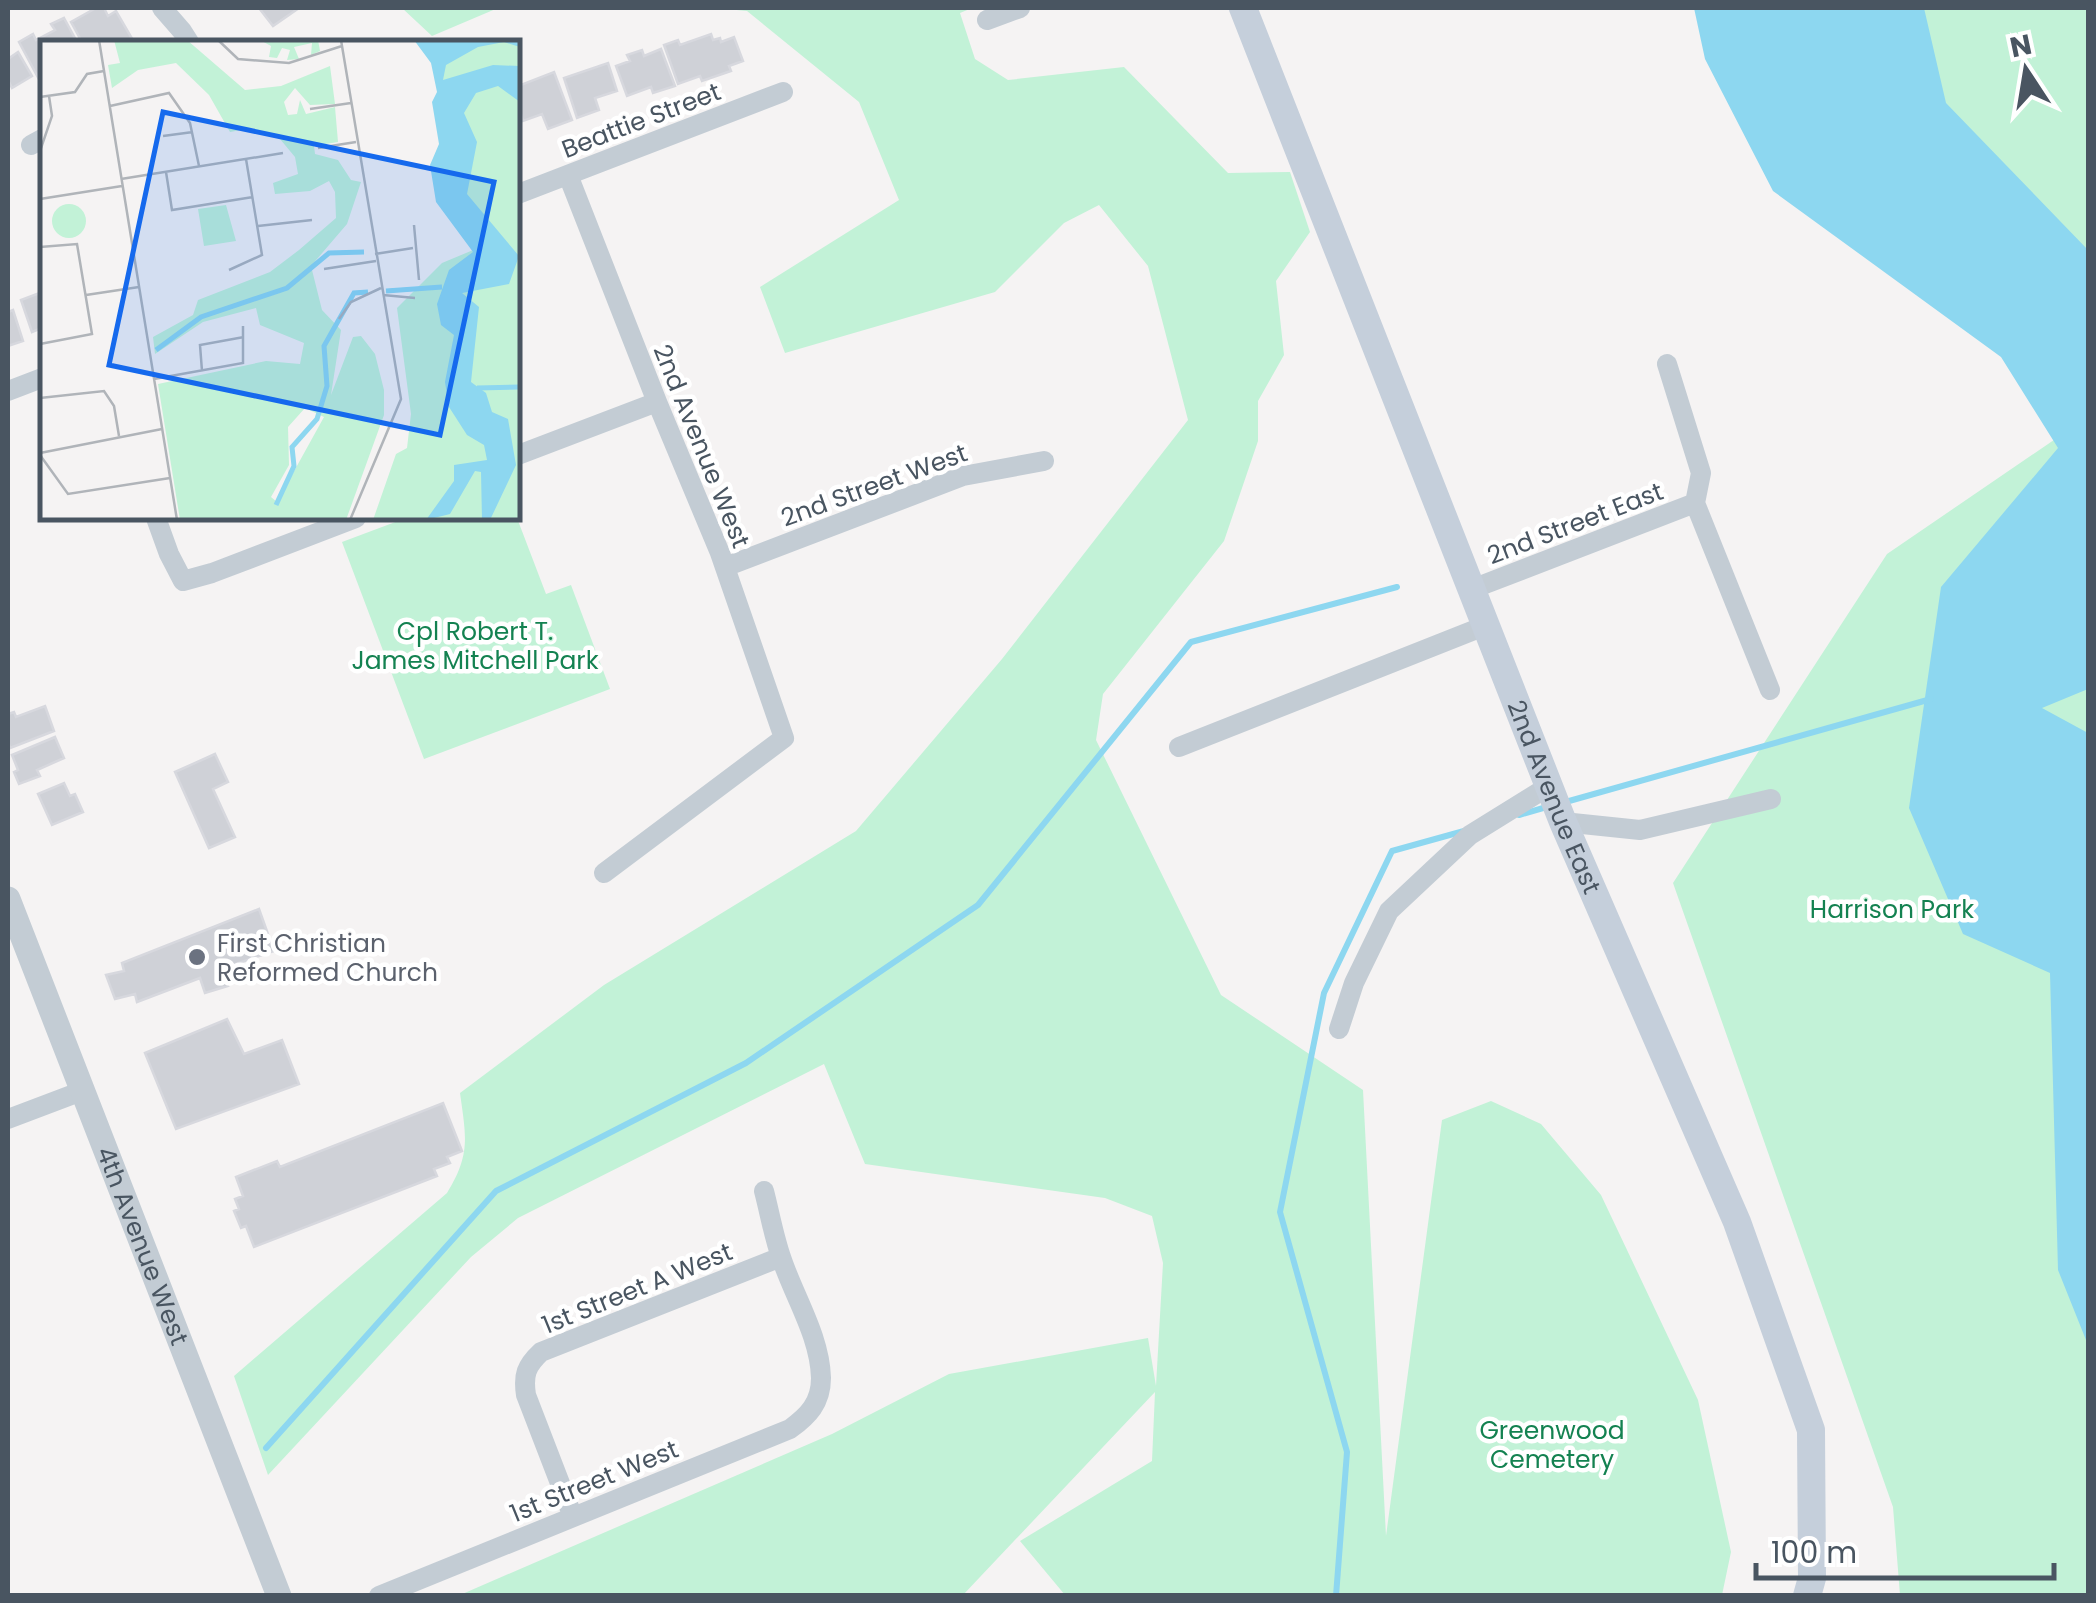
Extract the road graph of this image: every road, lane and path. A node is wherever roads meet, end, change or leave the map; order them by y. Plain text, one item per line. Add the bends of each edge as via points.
1 (162, 8) edge
2 (1020, 8) edge
3 (1242, 8) edge
4 (988, 20) dead end
5 (188, 40) edge
6 (783, 92) dead end
7 (568, 175) junction
8 (520, 193) edge
9 (1666, 364) dead end
10 (40, 379) edge
11 (8, 392) edge
12 (657, 402) junction
13 (520, 454) edge
14 (1044, 460) dead end
15 (1695, 503) junction
16 (157, 520) edge
17 (351, 520) edge
18 (725, 567) junction
19 (1472, 589) junction
20 (1487, 625) junction
21 (1770, 690) dead end
22 (1179, 747) dead end
23 (1549, 786) junction
24 (1771, 800) dead end
25 (1564, 822) junction
26 (604, 873) dead end
27 (8, 899) edge
28 (1339, 1029) dead end
29 (82, 1091) junction
30 (8, 1120) edge
31 (764, 1192) dead end
32 (781, 1257) junction
33 (574, 1517) junction
34 (279, 1596) edge
35 (379, 1596) edge
36 (1806, 1596) edge

1 - 5 street
2 - 4 street
3 - 19 main road, 2nd Avenue East
6 - 7 street, Beattie Street
7 - 8 street, Beattie Street
7 - 12 street, 2nd Avenue West
9 - 15 street via 1702,474
10 - 11 street
12 - 13 street
12 - 18 street, 2nd Avenue West
14 - 18 street, 2nd Street West via 962,476
15 - 19 street, 2nd Street East
15 - 21 street
16 - 17 street via 183,581
18 - 26 street, 2nd Avenue West via 784,738
19 - 20 main road, 2nd Avenue East
20 - 22 street
20 - 23 main road, 2nd Avenue East
23 - 25 main road, 2nd Avenue East
23 - 28 street via 1470,835 1389,910
24 - 25 street via 1640,830
25 - 36 main road, 2nd Avenue East via 1737,1222 1811,1430 1812,1578
27 - 29 street, 4th Avenue West
29 - 30 street
29 - 34 street, 4th Avenue West
31 - 32 street
32 - 33 street, 1st Street West via 821,1380 808,1415 790,1429
32 - 33 street, 1st Street A West via 542,1352 528,1364 526,1395
33 - 35 street, 1st Street West

